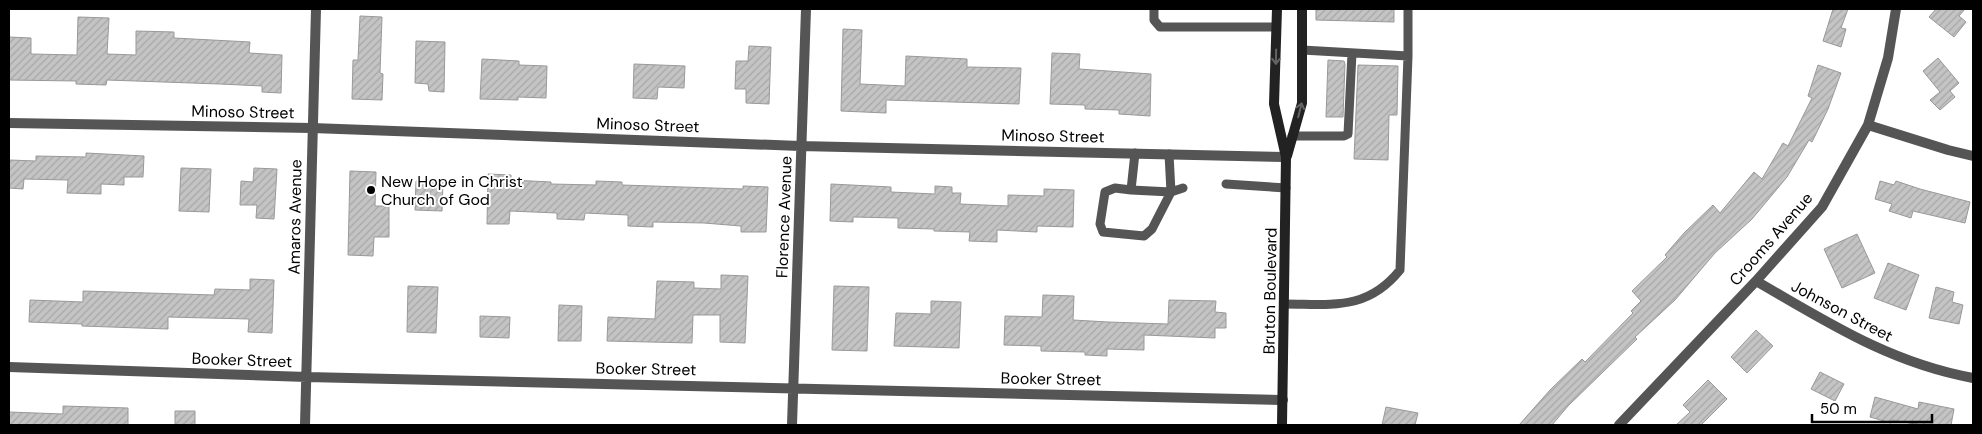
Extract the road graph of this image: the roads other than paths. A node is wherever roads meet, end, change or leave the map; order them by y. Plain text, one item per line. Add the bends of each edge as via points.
1 (316, 9) edge
2 (806, 9) edge
3 (1154, 9) edge
4 (1277, 9) edge
5 (1302, 9) edge
6 (1408, 9) edge
7 (1896, 9) edge
8 (1276, 27) junction
9 (1302, 50) junction
10 (1352, 53) junction
11 (1408, 56) junction
12 (9, 123) edge
13 (1868, 125) junction
14 (312, 128) junction
15 (1292, 136) junction
16 (800, 146) junction
17 (1134, 153) junction
18 (1169, 154) junction
19 (1973, 156) edge
20 (1286, 157) junction
21 (1226, 184) dead end
22 (1183, 188) dead end
23 (1286, 188) junction
24 (1131, 190) junction
25 (1171, 192) junction
26 (1756, 281) junction
27 (1284, 304) junction
28 (9, 367) edge
29 (307, 377) junction
30 (1973, 378) edge
31 (794, 388) junction
32 (1283, 400) junction
33 (305, 425) edge
34 (792, 425) edge
35 (1282, 425) edge
36 (1619, 425) edge

1 - 14 street, Amaros Avenue
2 - 16 street, Florence Avenue
3 - 8 lane via 1154,20 1160,27
4 - 8 street, Bruton Boulevard
5 - 9 street, Bruton Boulevard
6 - 11 lane
7 - 13 street, Crooms Avenue via 1888,58
8 -> 20 street, Bruton Boulevard via 1274,104
9 - 10 lane
15 -> 9 street, Bruton Boulevard via 1302,103
10 - 11 lane
10 - 15 lane via 1348,134
11 - 27 lane via 1400,270 1389,284 1370,296 1343,304
12 - 14 street, Minoso Street
13 - 19 street
13 - 26 street, Crooms Avenue via 1822,207
14 - 16 street, Minoso Street
14 - 29 street, Amaros Avenue
15 - 20 street, Bruton Boulevard
16 - 17 street, Minoso Street
16 - 31 street, Florence Avenue
17 - 18 street, Minoso Street
17 - 24 lane
18 - 20 street, Minoso Street
18 - 25 lane
20 - 23 street, Bruton Boulevard
21 - 23 lane
22 - 25 lane
23 - 27 street, Bruton Boulevard
24 - 25 lane
24 - 25 lane via 1115,188 1103,196 1100,224 1103,232 1144,236 1152,229
26 - 30 street, Johnson Street via 1855,339 1901,358
26 - 36 street, Crooms Avenue
27 - 32 street, Bruton Boulevard
28 - 29 street, Booker Street
29 - 31 street, Booker Street
29 - 33 street, Amaros Avenue
31 - 32 street, Booker Street
31 - 34 street, Florence Avenue
32 - 35 street, Bruton Boulevard

